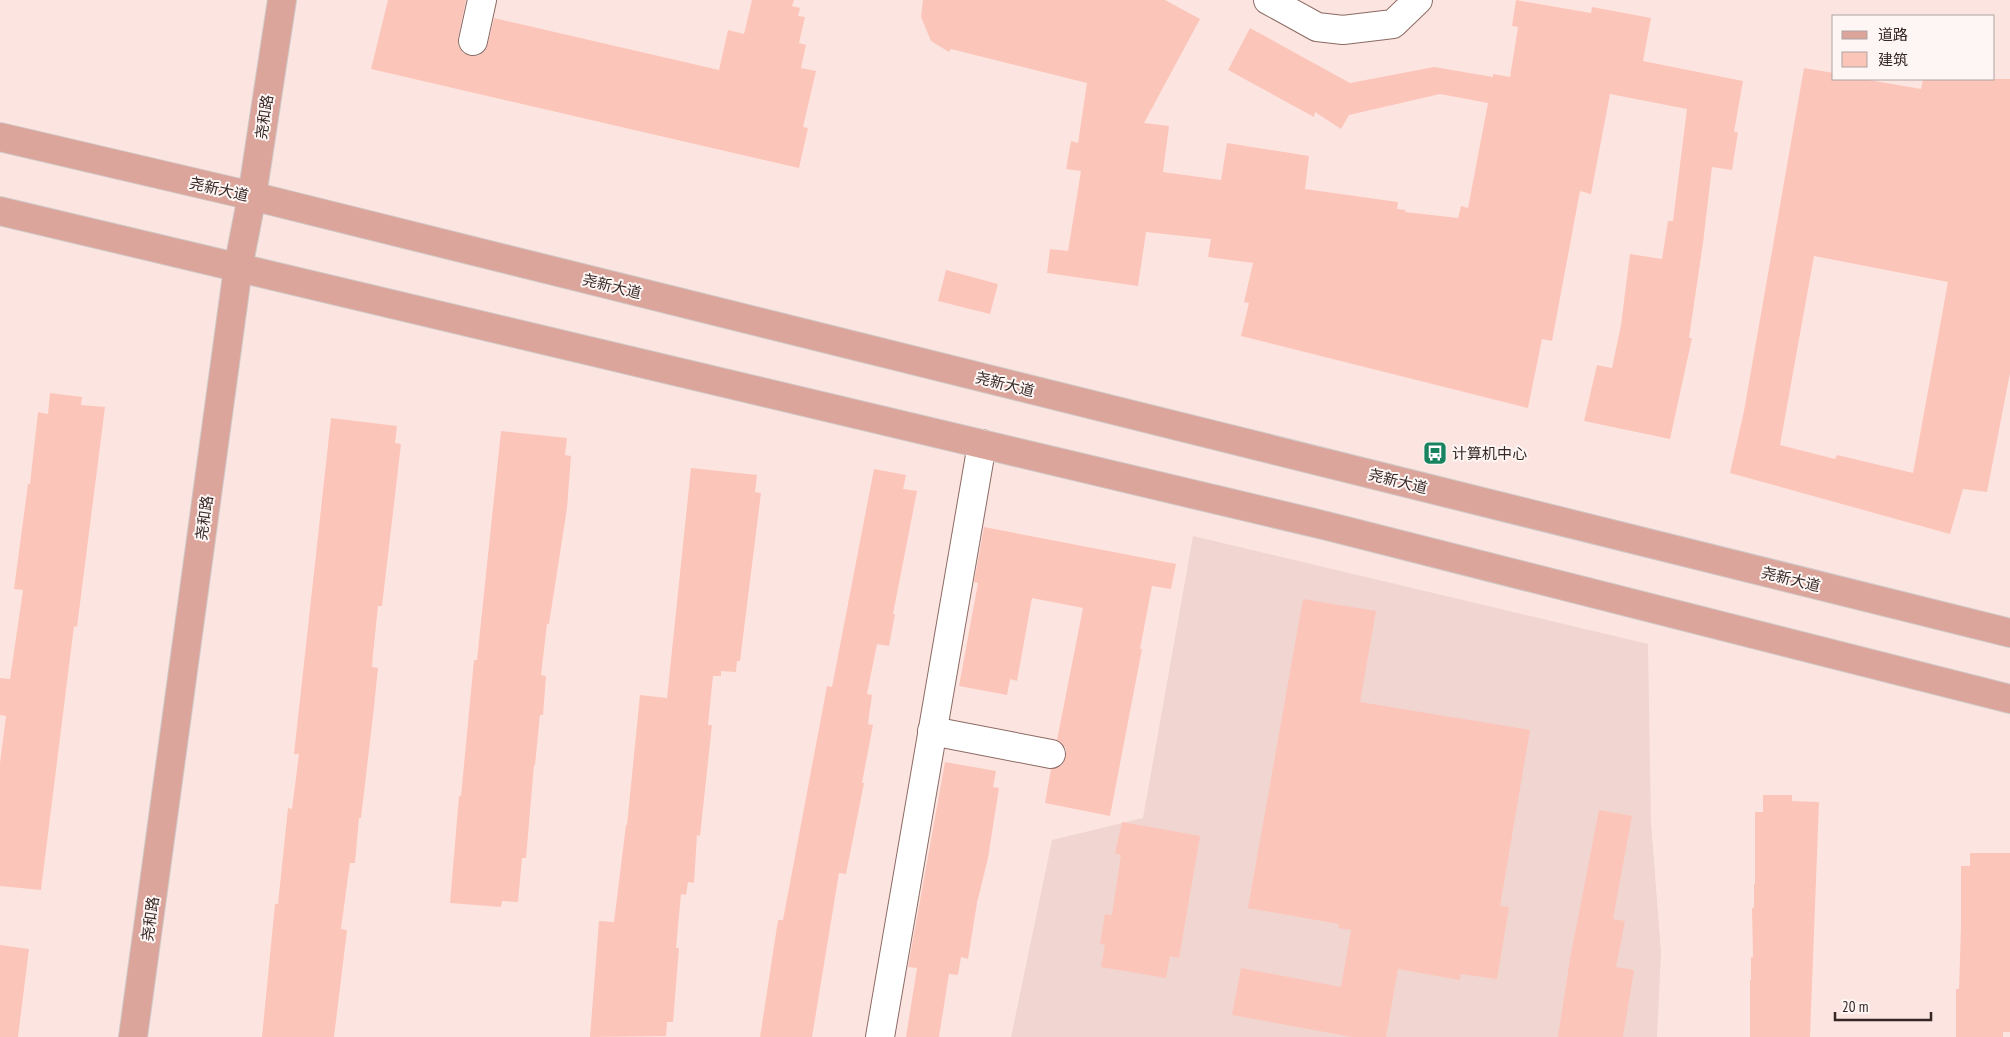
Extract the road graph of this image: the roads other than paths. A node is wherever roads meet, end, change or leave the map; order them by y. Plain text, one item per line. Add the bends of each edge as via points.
1 (282, 0) edge
2 (482, 0) edge
3 (1268, 0) edge
4 (1418, 0) edge
5 (473, 41) dead end
6 (0, 137) edge
7 (252, 196) junction
8 (0, 211) edge
9 (238, 268) junction
10 (982, 444) junction
11 (2010, 633) edge
12 (2010, 698) edge
13 (932, 731) junction
14 (1050, 754) dead end
15 (134, 1037) edge
16 (880, 1037) edge

1 - 7 main road, 尧和路
2 - 5 lane
3 - 4 lane via 1317,27 1343,30 1393,24
6 - 7 main road, 尧新大道
7 - 9 main road, 尧和路
7 - 11 main road, 尧新大道
8 - 9 main road
9 - 10 main road
9 - 15 main road, 尧和路
10 - 12 main road via 1327,526
10 - 13 lane
13 - 14 lane
13 - 16 lane

